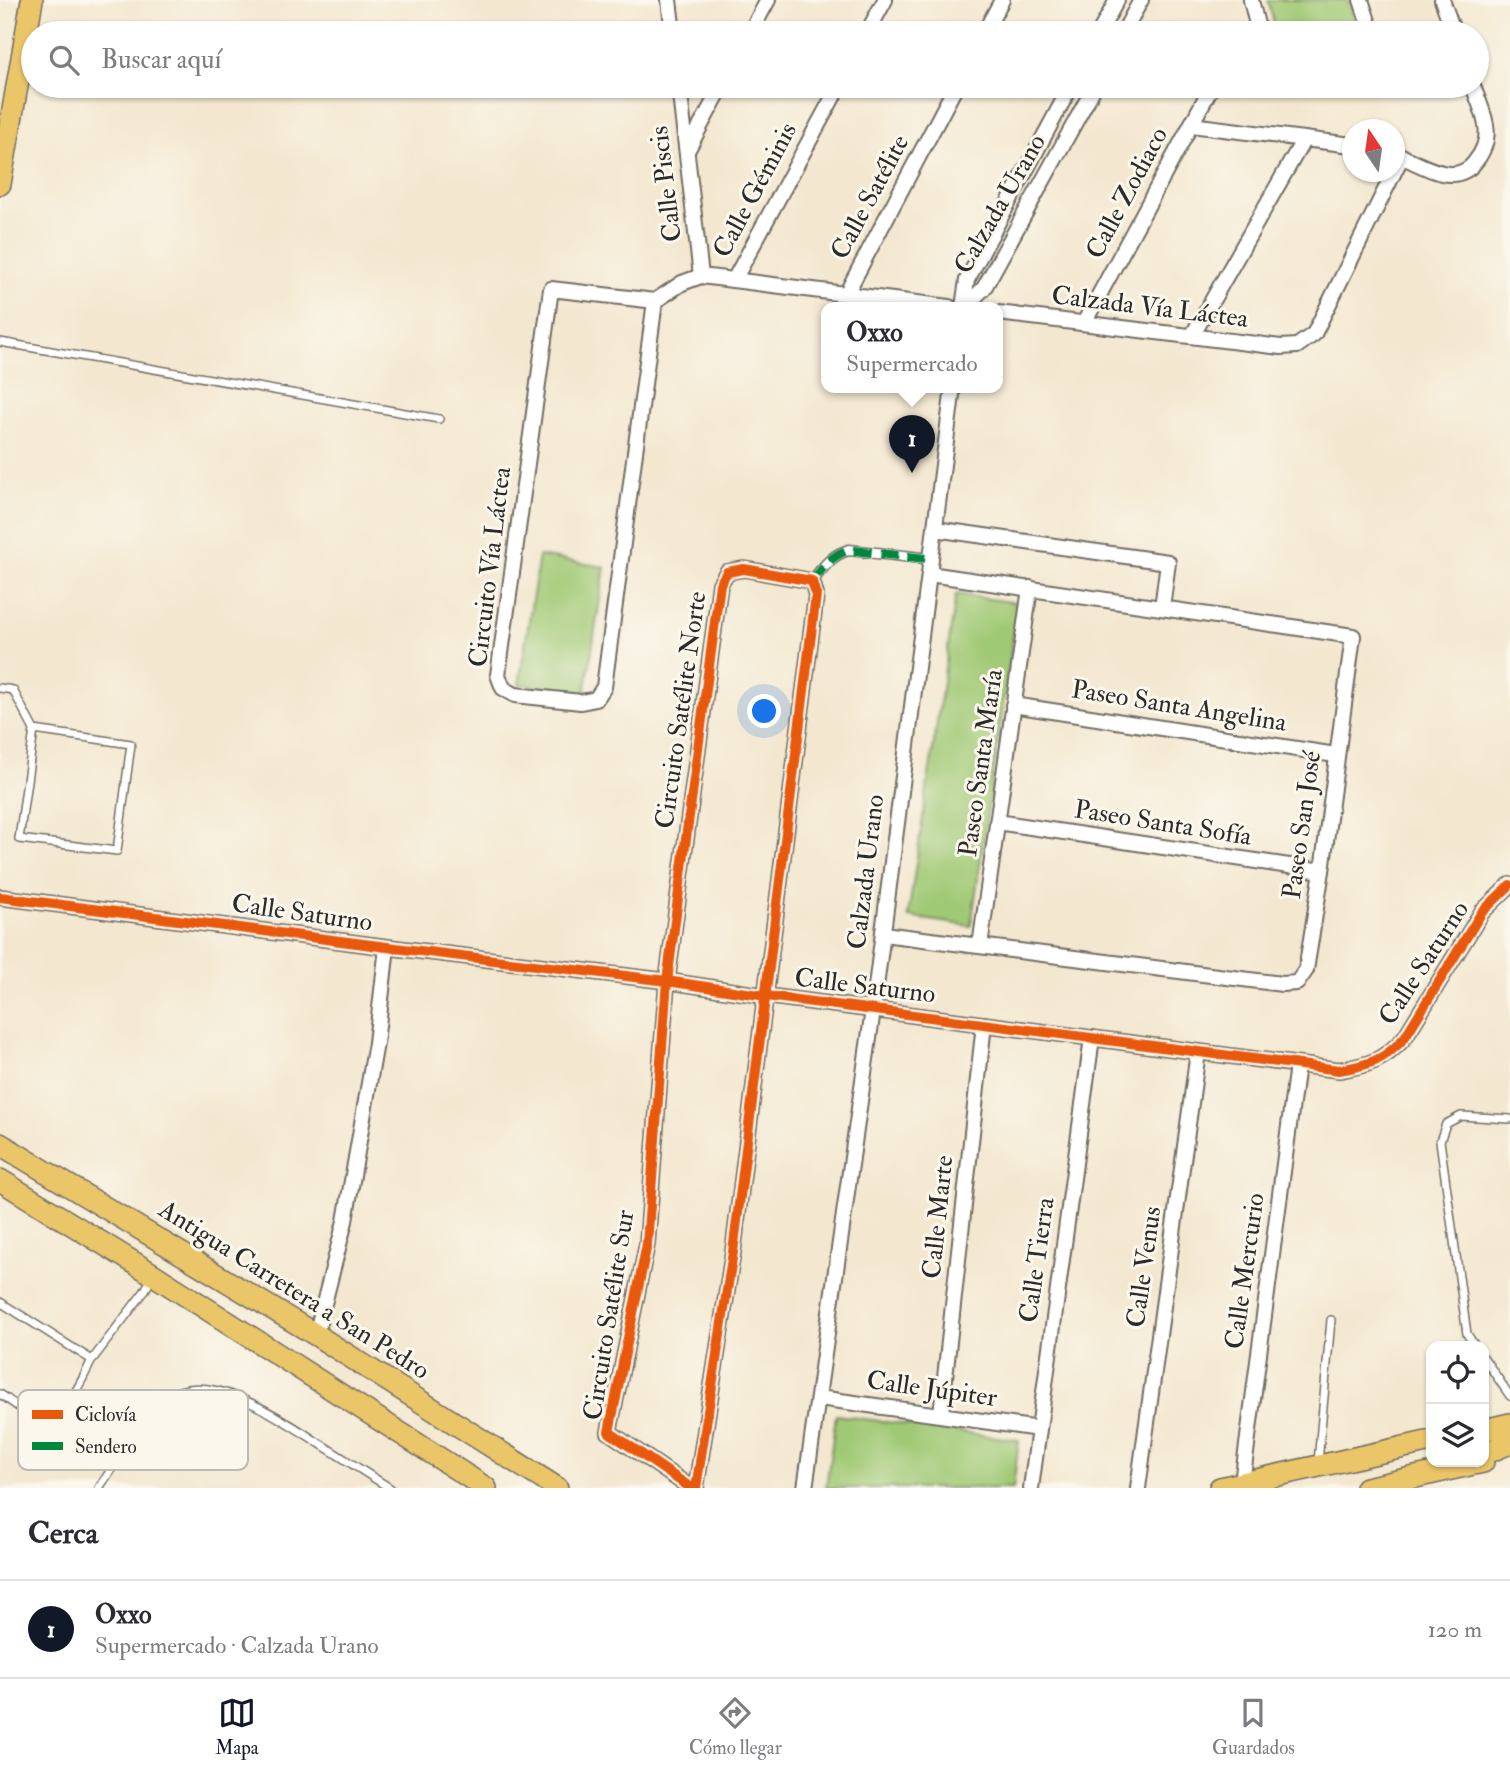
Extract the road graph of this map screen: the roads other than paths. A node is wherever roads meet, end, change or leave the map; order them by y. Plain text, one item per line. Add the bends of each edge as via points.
1 (32, 0) edge
2 (669, 0) edge
3 (768, 0) edge
4 (885, 0) edge
5 (1002, 0) edge
6 (1117, 0) edge
7 (1141, 0) edge
8 (1251, 0) edge
9 (1361, 0) edge
10 (1442, 0) edge
11 (28, 21) edge
12 (672, 21) edge
13 (757, 21) edge
14 (874, 21) edge
15 (991, 21) edge
16 (1106, 21) edge
17 (1130, 21) edge
18 (1256, 21) edge
19 (1368, 21) edge
20 (1450, 21) edge
21 (21, 63) edge
22 (680, 98) edge
23 (716, 98) edge
24 (833, 98) edge
25 (950, 98) edge
26 (1065, 98) edge
27 (1088, 98) edge
28 (1206, 98) edge
29 (1477, 98) edge
30 (1191, 125) junction
31 (1304, 139) junction
32 (1342, 144) edge
33 (687, 151) junction
34 (1405, 158) edge
35 (1386, 182) edge
36 (0, 184) edge
37 (701, 276) junction
38 (734, 280) junction
39 (846, 294) junction
40 (655, 301) junction
41 (909, 302) edge
42 (965, 302) edge
43 (969, 302) edge
44 (1003, 314) edge
45 (1084, 323) junction
46 (1192, 336) junction
47 (0, 342) edge
48 (952, 393) edge
49 (439, 419) dead end
50 (934, 529) junction
51 (930, 566) junction
52 (812, 580) junction
53 (1030, 588) junction
54 (1162, 608) junction
55 (0, 688) edge
56 (1013, 705) junction
57 (34, 730) junction
58 (1336, 755) junction
59 (997, 822) junction
60 (1322, 871) junction
61 (1510, 885) edge
62 (0, 897) edge
63 (883, 934) junction
64 (980, 946) junction
65 (387, 947) junction
66 (667, 981) junction
67 (766, 996) junction
68 (873, 1010) junction
69 (984, 1024) junction
70 (1092, 1038) junction
71 (1199, 1052) junction
72 (1297, 1065) junction
73 (1510, 1119) edge
74 (0, 1144) edge
75 (0, 1181) edge
76 (154, 1275) junction
77 (0, 1301) edge
78 (1331, 1320) dead end
79 (316, 1335) junction
80 (1471, 1341) edge
81 (92, 1360) junction
82 (1489, 1365) edge
83 (77, 1390) edge
84 (184, 1390) edge
85 (213, 1390) edge
86 (0, 1394) edge
87 (1510, 1396) edge
88 (819, 1398) junction
89 (248, 1401) edge
90 (18, 1406) edge
91 (940, 1414) junction
92 (1510, 1424) edge
93 (1039, 1429) junction
94 (1489, 1429) edge
95 (1426, 1442) edge
96 (1510, 1443) edge
97 (1390, 1450) junction
98 (1489, 1452) edge
99 (1510, 1456) edge
100 (1489, 1461) edge
101 (1317, 1466) junction
102 (1453, 1467) edge
103 (111, 1470) edge
104 (1242, 1483) junction
105 (99, 1488) edge
106 (390, 1488) edge
107 (486, 1488) edge
108 (557, 1488) edge
109 (694, 1488) edge
110 (805, 1488) edge
111 (1031, 1488) edge
112 (1138, 1488) edge
113 (1220, 1488) edge
114 (1286, 1488) edge
115 (1366, 1488) edge

1 - 11 main road
2 - 12 street
3 - 13 street
4 - 14 street
5 - 15 street
6 - 16 street
7 - 17 street
8 - 18 street
9 - 19 street
10 - 20 street
21 - 36 main road
22 - 33 street, Calle Piscis
23 - 33 street
24 - 38 street, Calle Géminis
25 - 39 street, Calle Satélite
26 - 42 street, Calzada Urano via 967,280
27 - 43 street, Calzada Urano via 984,288
28 - 30 street, Calle Zodiaco
29 - 34 street via 1488,129 1483,152 1473,165 1464,172 1440,173
30 - 31 street
30 - 45 street, Calle Zodiaco
31 - 32 street
31 - 46 street
33 - 37 street, Calle Piscis
35 - 46 street, Calzada Vía Láctea via 1314,334 1297,346 1282,347
37 - 38 street
37 - 40 street
38 - 39 street
39 - 41 street
40 - 40 street, Circuito Vía Láctea via 604,687 596,699 581,702 515,695 503,688 498,675 551,289
44 - 45 street, Calzada Vía Láctea
45 - 46 street, Calzada Vía Láctea
47 - 49 lane
48 - 50 street, Calzada Urano
50 - 51 street, Calzada Urano
50 - 54 street via 1168,562
51 - 52 street via 849,550 834,557
51 - 53 street, Paseo San José via 975,580
51 - 63 street, Calzada Urano
52 - 66 street, Circuito Satélite Norte via 744,569 727,572 720,584
52 - 67 street via 816,595
53 - 54 street, Paseo San José
53 - 56 street, Paseo Santa María
54 - 58 street, Paseo San José via 1353,636
55 - 57 lane via 13,690
56 - 58 street, Paseo Santa Angelina
56 - 59 street, Paseo Santa María
57 - 57 lane via 19,839 117,851 131,744
58 - 60 street, Paseo San José
59 - 60 street, Paseo Santa Sofía
59 - 64 street, Paseo Santa María
60 - 64 street, Paseo San José via 1306,970 1297,982 1282,984
61 - 72 street, Calle Saturno via 1482,912 1393,1051 1376,1061 1339,1070
62 - 65 street, Calle Saturno
63 - 64 street, Paseo San José
63 - 68 street, Calzada Urano
65 - 66 street, Calle Saturno
65 - 79 street via 376,1043 345,1221
66 - 67 street, Calle Saturno
66 - 109 street, Circuito Satélite Sur via 647,1244 609,1432
67 - 68 street, Calle Saturno
67 - 109 street, Circuito Satélite Sur via 733,1252
68 - 69 street, Calle Saturno
68 - 88 street, Calzada Urano
69 - 70 street, Calle Saturno
69 - 91 street, Calle Marte
70 - 71 street, Calle Saturno
70 - 93 street, Calle Tierra
71 - 72 street, Calle Saturno
71 - 112 street, Calle Venus
72 - 104 street, Calle Mercurio
73 - 80 lane via 1461,1116 1446,1124 1440,1141 1466,1334
74 - 79 main road, Antigua Carretera a San Pedro
75 - 76 main road
76 - 81 lane
76 - 107 main road
77 - 81 lane
78 - 101 lane
79 - 108 main road, Antigua Carretera a San Pedro
81 - 83 lane
82 - 87 lane
84 - 85 lane
86 - 90 lane
88 - 91 street, Calle Júpiter
88 - 110 street, Calzada Urano
89 - 106 lane
91 - 93 street, Calle Júpiter
92 - 94 main road
93 - 111 street, Calle Tierra
95 - 97 main road
96 - 98 main road
97 - 101 main road
97 - 114 main road
99 - 100 main road
101 - 104 main road
102 - 115 main road
103 - 105 lane
104 - 113 main road

